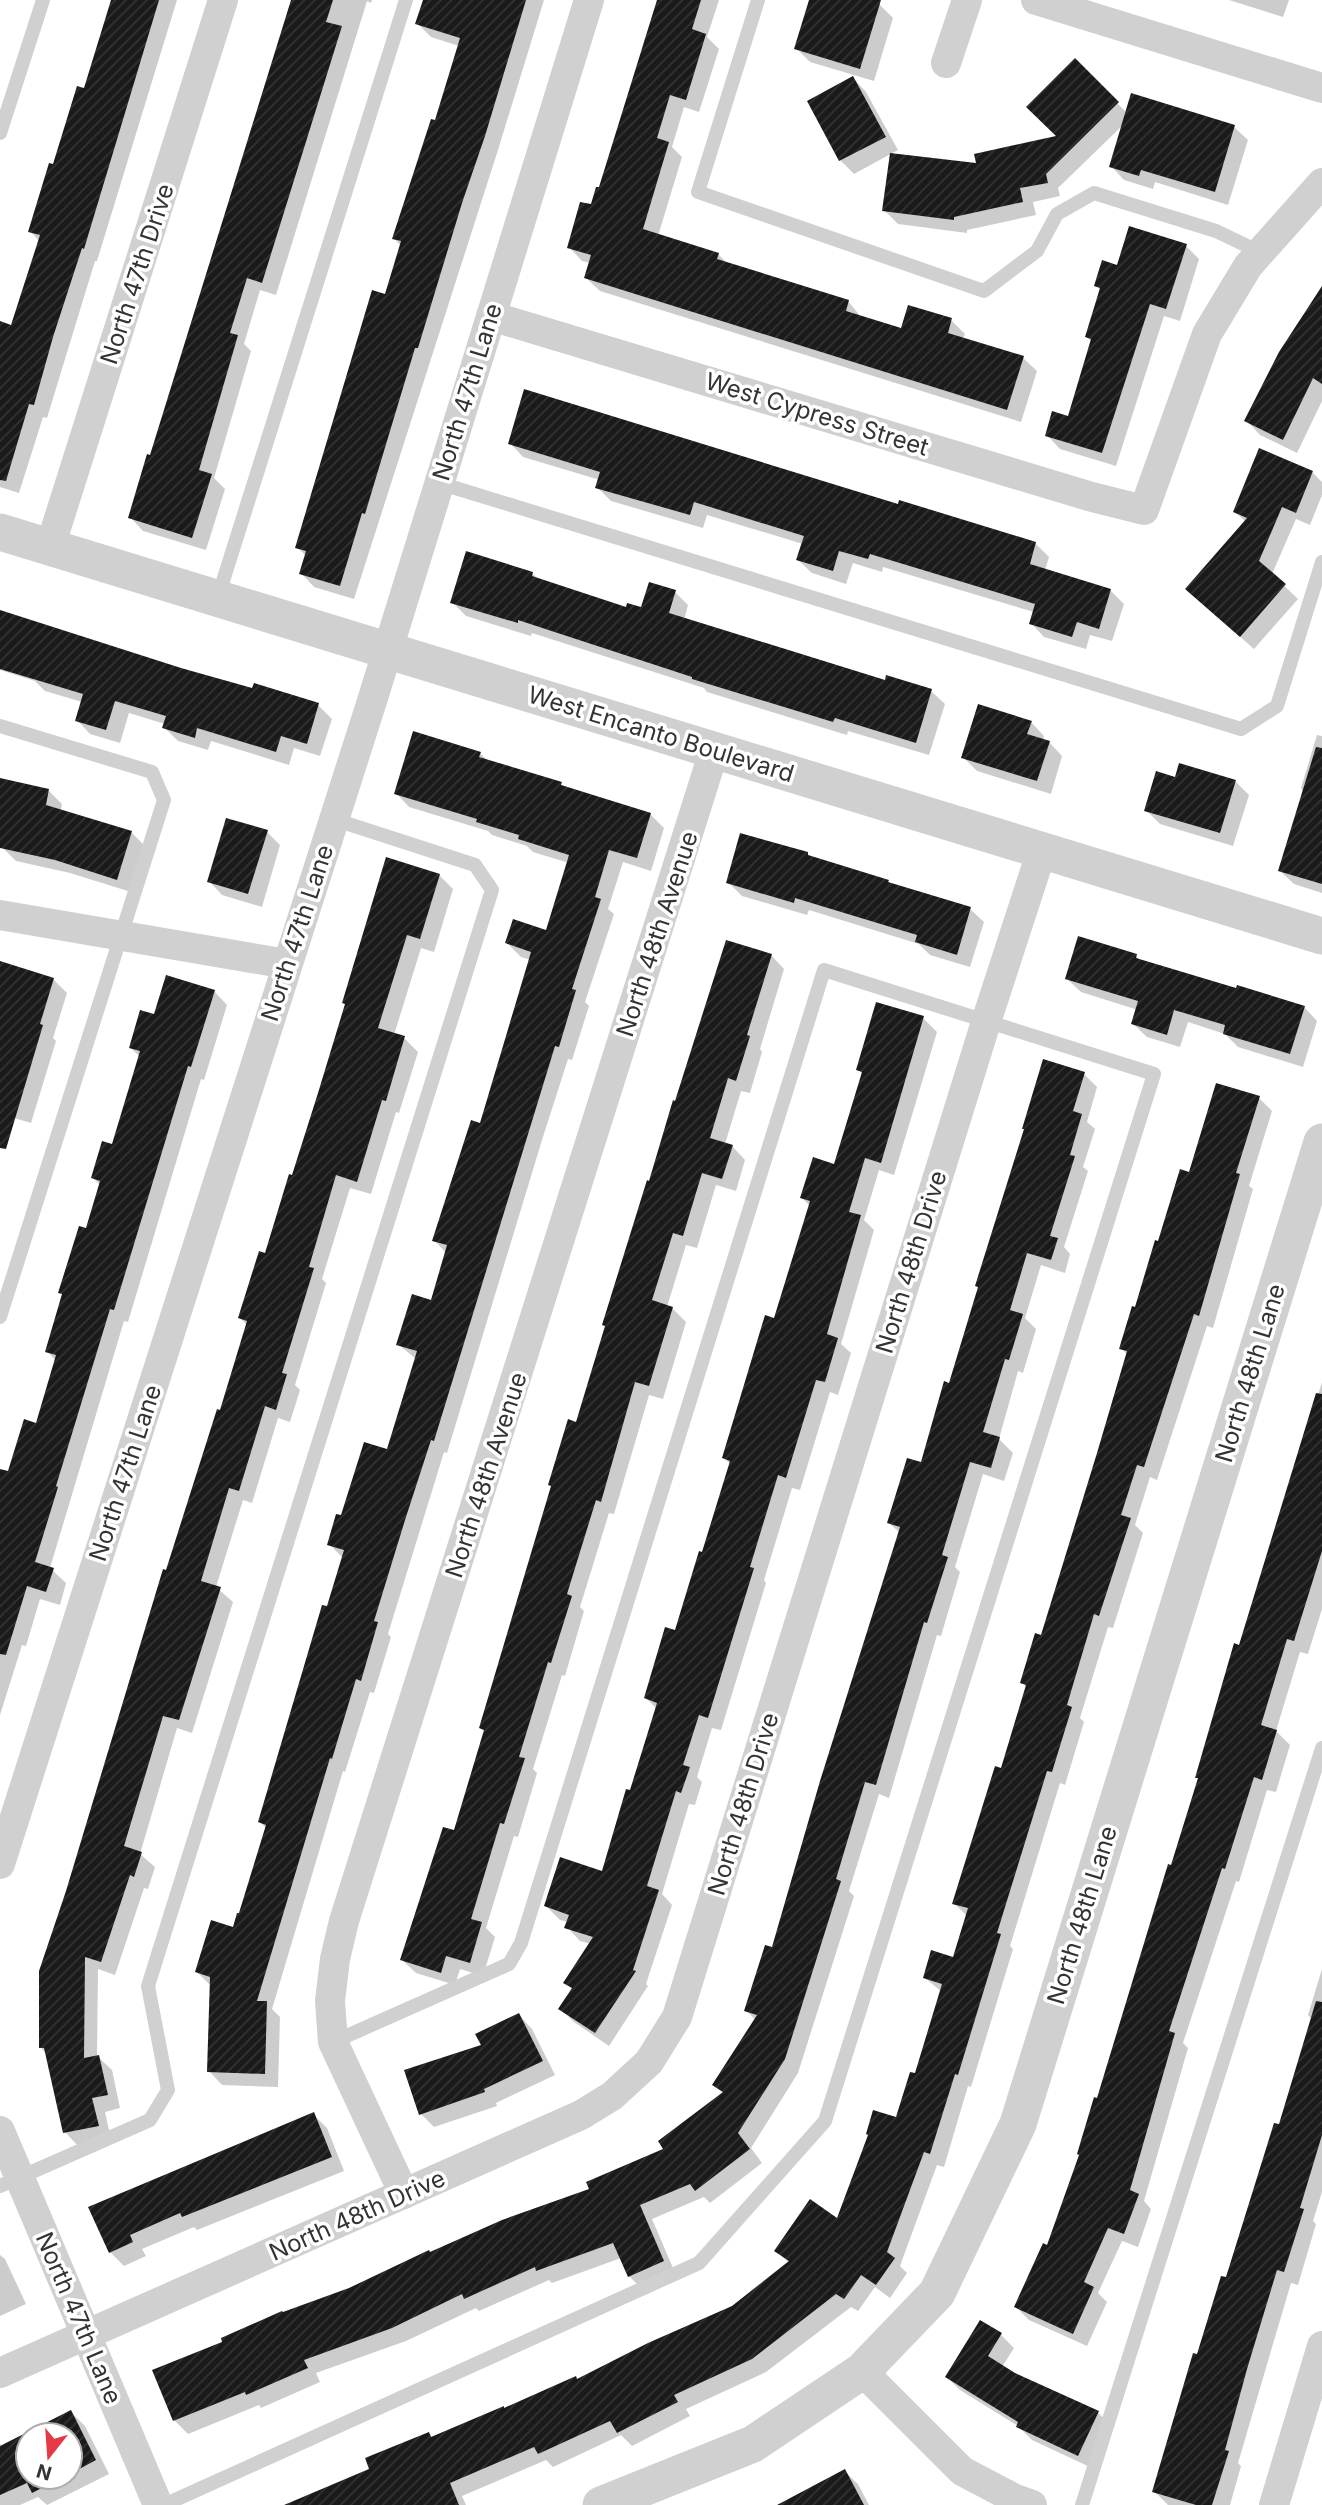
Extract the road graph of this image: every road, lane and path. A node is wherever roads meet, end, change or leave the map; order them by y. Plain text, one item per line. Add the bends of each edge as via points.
1 (43, 0) edge
2 (223, 0) edge
3 (406, 0) edge
4 (589, 0) edge
5 (758, 0) edge
6 (967, 0) edge
7 (1037, 0) edge
8 (946, 62) dead end
9 (1322, 88) edge
10 (0, 132) edge
11 (1322, 183) edge
12 (1260, 252) junction
13 (491, 316) junction
14 (439, 483) junction
15 (0, 532) edge
16 (50, 547) junction
17 (1322, 562) edge
18 (218, 598) junction
19 (387, 650) junction
20 (0, 726) edge
21 (714, 751) junction
22 (333, 819) junction
23 (1042, 850) junction
24 (0, 915) edge
25 (121, 935) junction
26 (1322, 936) edge
27 (287, 964) junction
28 (986, 1022) junction
29 (1322, 1142) edge
30 (0, 1317) edge
31 (1322, 1748) edge
32 (0, 1864) edge
33 (333, 2042) junction
34 (0, 2131) edge
35 (10, 2182) edge
36 (404, 2194) junction
37 (85, 2337) junction
38 (1322, 2346) edge
39 (862, 2371) junction
40 (0, 2373) edge
41 (161, 2505) edge
42 (601, 2505) edge
43 (1032, 2505) edge
44 (1082, 2505) edge
45 (1274, 2505) edge

1 - 10 lane
2 - 16 street, North 47th Drive
3 - 18 lane
4 - 13 street, North 47th Lane
5 - 12 lane via 698,192 984,291 1037,251 1057,214 1094,192 1216,231
6 - 8 street
7 - 9 street
11 - 12 street
12 - 13 street, West Cypress Street via 1207,334 1144,510
13 - 14 street, North 47th Lane
14 - 17 lane via 1241,729 1277,706
14 - 19 street, North 47th Lane
15 - 16 street, West Encanto Boulevard
16 - 18 street, West Encanto Boulevard
18 - 19 street, West Encanto Boulevard
19 - 21 street, West Encanto Boulevard
19 - 22 street, North 47th Lane
20 - 25 lane via 152,772 164,800
21 - 23 street, West Encanto Boulevard
21 - 33 street, North 48th Avenue via 344,1921 330,2001
22 - 27 street, North 47th Lane
22 - 35 lane via 475,865 492,890 148,1986 168,2090 150,2120
23 - 26 street, West Encanto Boulevard
23 - 28 street, North 48th Drive
24 - 25 street
25 - 27 street
25 - 30 lane
27 - 32 street, North 47th Lane
28 - 33 lane via 824,970 520,1943 509,1964
28 - 36 street, North 48th Drive via 677,2017 649,2062 612,2096 581,2115
28 - 41 lane via 1153,1074 825,2121 699,2263
29 - 39 street, North 48th Lane via 1017,2124 937,2293
31 - 44 lane
33 - 36 street, North 48th Avenue
34 - 35 street, North 47th Lane
35 - 37 street, North 47th Lane
36 - 37 street, North 48th Drive
37 - 40 street, North 48th Drive
37 - 41 street, North 47th Lane
38 - 45 street
39 - 42 street, North 48th Lane via 753,2444
39 - 43 street via 962,2470

